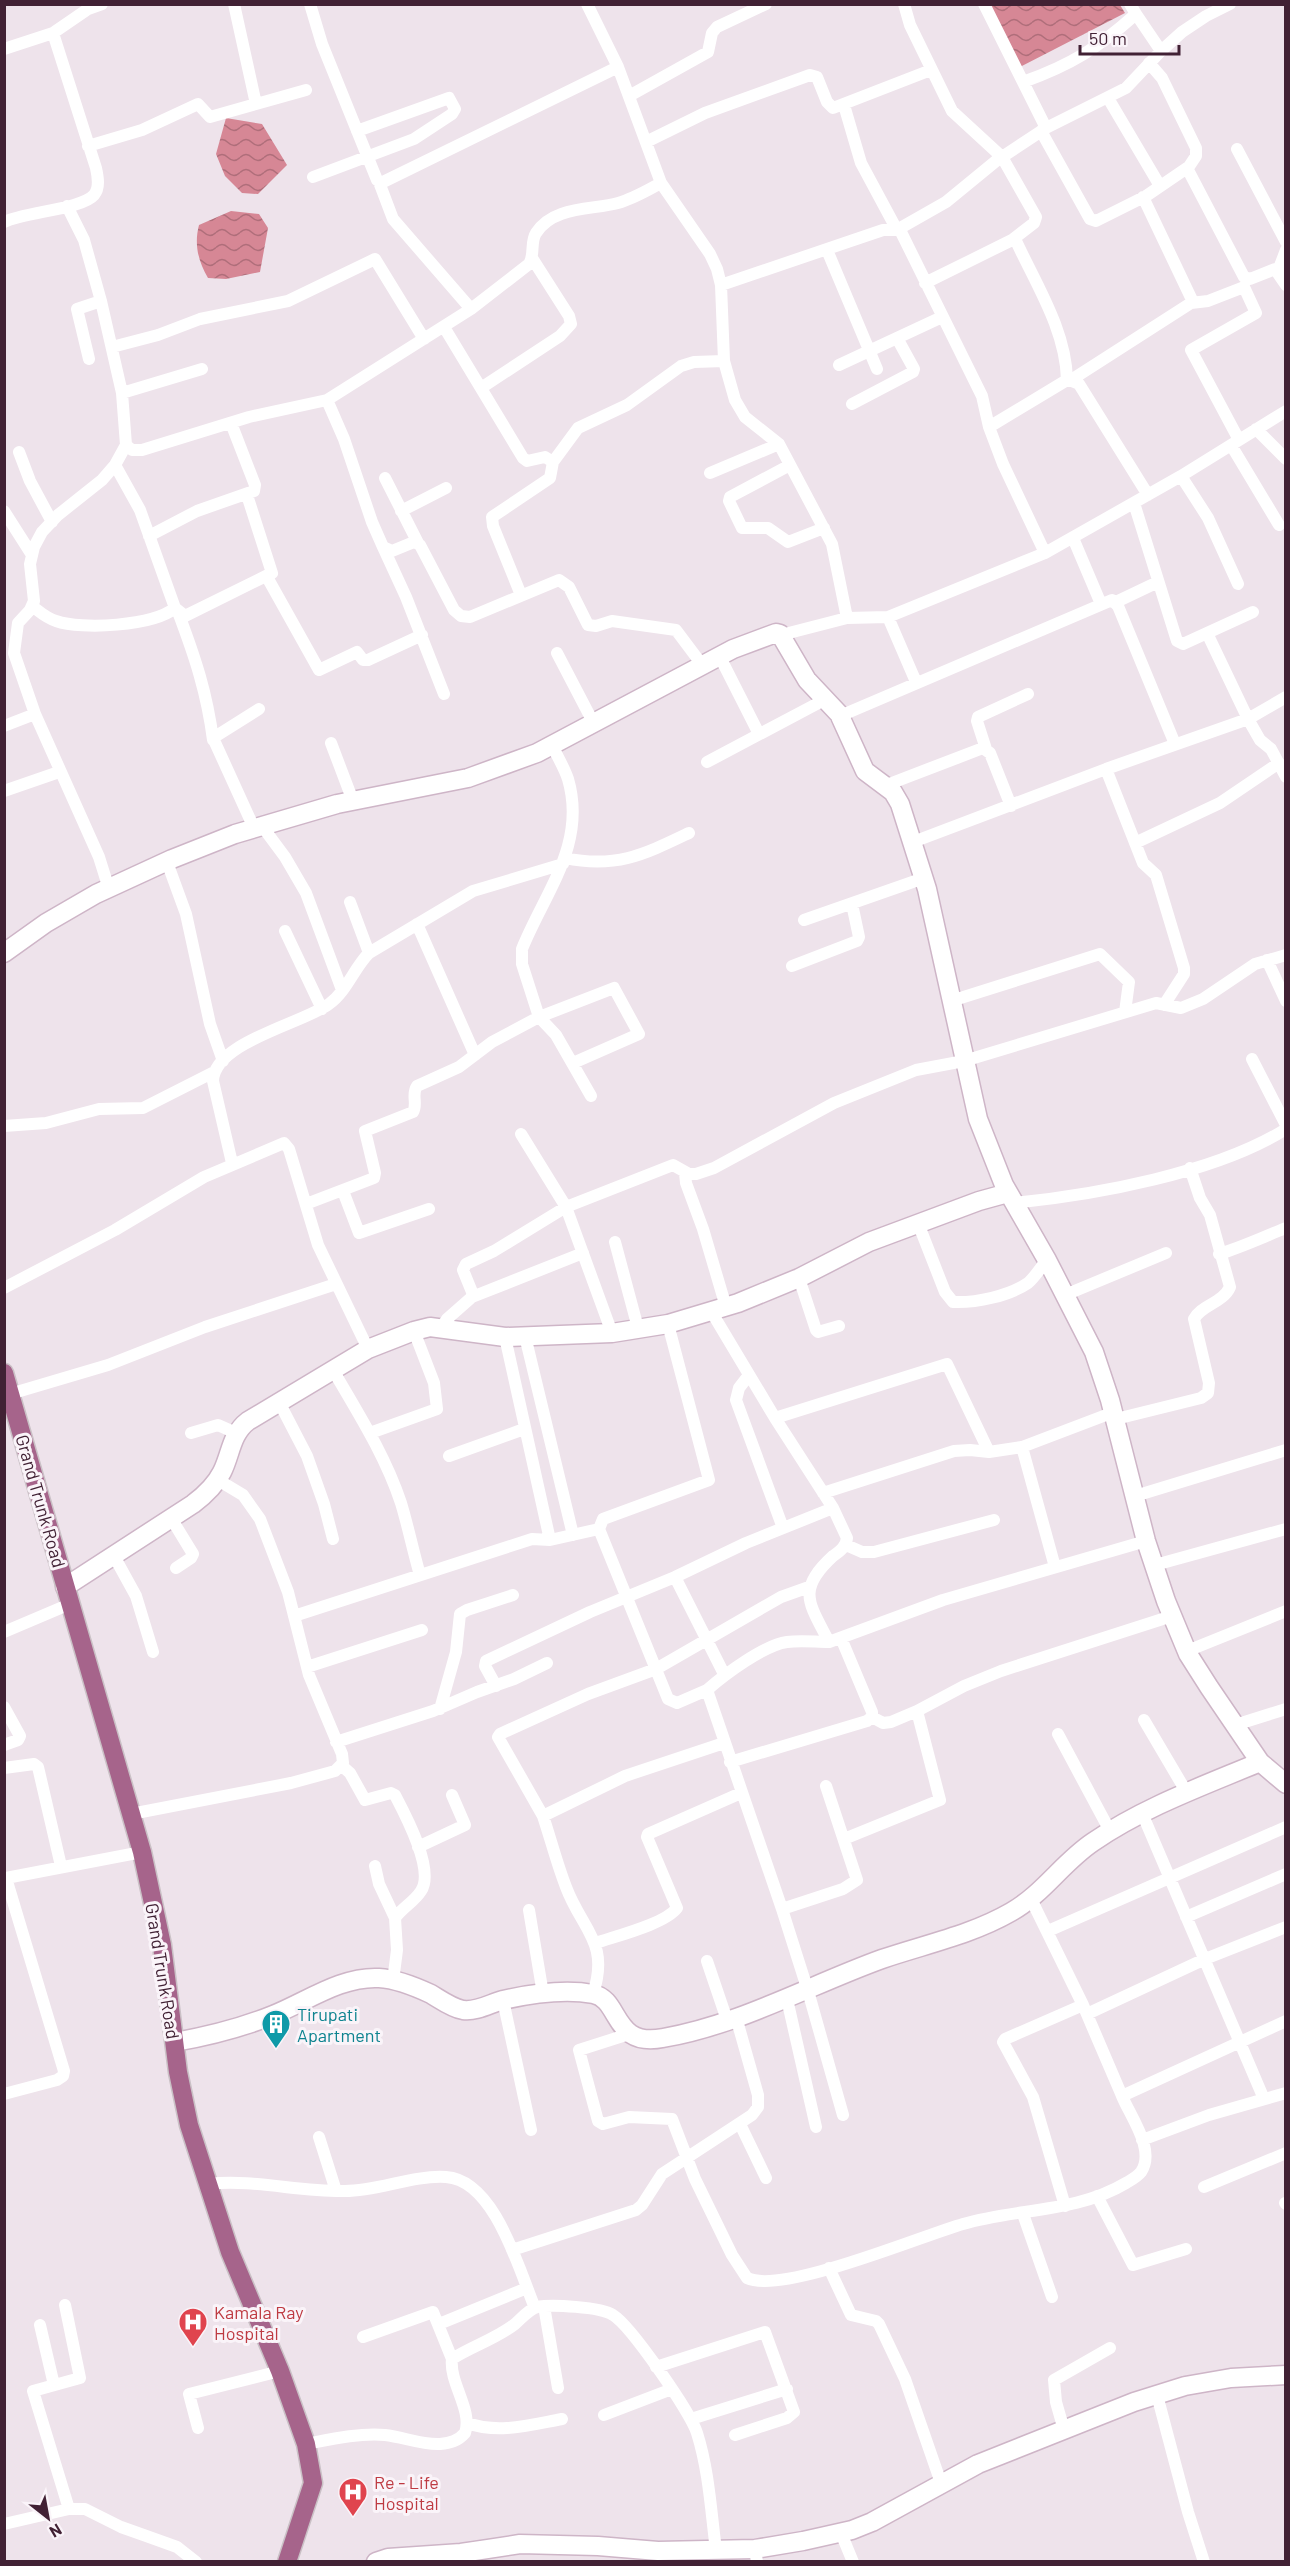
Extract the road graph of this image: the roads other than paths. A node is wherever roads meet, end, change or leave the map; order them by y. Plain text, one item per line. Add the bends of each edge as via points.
1 (102, 4) edge
2 (234, 4) edge
3 (310, 4) edge
4 (587, 4) edge
5 (766, 4) edge
6 (904, 4) edge
7 (984, 4) edge
8 (1230, 4) edge
9 (1133, 9) edge
10 (53, 33) junction
11 (4, 49) edge
12 (1161, 51) junction
13 (1149, 63) junction
14 (618, 67) junction
15 (931, 70) junction
16 (1023, 82) junction
17 (306, 90) dead end
18 (629, 96) junction
19 (1108, 98) junction
20 (256, 104) junction
21 (844, 105) junction
22 (1044, 129) junction
23 (357, 131) junction
24 (646, 142) junction
25 (88, 146) junction
26 (1237, 149) dead end
27 (367, 156) junction
28 (1002, 157) junction
29 (1188, 168) junction
30 (313, 177) dead end
31 (379, 182) junction
32 (661, 183) junction
33 (1160, 186) junction
34 (1143, 197) junction
35 (67, 206) junction
36 (4, 222) edge
37 (899, 230) junction
38 (1012, 240) junction
39 (1286, 242) edge
40 (827, 250) junction
41 (1286, 250) edge
42 (532, 258) junction
43 (1278, 271) junction
44 (925, 283) junction
45 (721, 285) junction
46 (1286, 285) edge
47 (101, 301) junction
48 (1193, 302) junction
49 (471, 309) junction
50 (942, 317) junction
51 (444, 327) junction
52 (897, 338) junction
53 (424, 339) junction
54 (112, 347) junction
55 (869, 351) junction
56 (89, 359) dead end
57 (724, 361) junction
58 (839, 365) dead end
59 (202, 369) dead end
60 (877, 369) dead end
61 (1069, 379) junction
62 (481, 388) junction
63 (122, 393) junction
64 (327, 400) junction
65 (852, 404) dead end
66 (1286, 411) edge
67 (231, 423) junction
68 (989, 427) junction
69 (1256, 429) junction
70 (1235, 442) junction
71 (779, 444) junction
72 (126, 445) junction
73 (19, 452) dead end
74 (1286, 459) edge
75 (553, 462) junction
76 (115, 465) junction
77 (790, 465) junction
78 (710, 473) dead end
79 (1181, 476) junction
80 (385, 478) dead end
81 (446, 488) dead end
82 (247, 495) junction
83 (1148, 495) junction
84 (1134, 503) junction
85 (401, 511) junction
86 (4, 512) edge
87 (52, 522) junction
88 (1279, 525) dead end
89 (824, 528) junction
90 (149, 536) junction
91 (1073, 538) junction
92 (418, 543) junction
93 (383, 547) junction
94 (1045, 553) junction
95 (32, 555) junction
96 (267, 577) junction
97 (1158, 582) junction
98 (1238, 584) dead end
99 (521, 595) junction
100 (1116, 602) junction
101 (1101, 604) junction
102 (32, 606) junction
103 (176, 610) junction
104 (1253, 612) dead end
105 (888, 617) junction
106 (848, 618) junction
107 (4, 621) edge
108 (18, 623) junction
109 (1207, 633) junction
110 (422, 635) junction
111 (781, 635) junction
112 (557, 653) dead end
113 (720, 657) junction
114 (703, 666) junction
115 (916, 682) junction
116 (444, 694) dead end
117 (1028, 694) dead end
118 (1285, 697) edge
119 (826, 699) junction
120 (259, 709) dead end
121 (35, 714) junction
122 (840, 716) junction
123 (1248, 719) junction
124 (593, 722) junction
125 (4, 726) edge
126 (759, 734) junction
127 (213, 740) junction
128 (331, 743) dead end
129 (1174, 744) junction
130 (552, 745) junction
131 (986, 749) junction
132 (707, 762) dead end
133 (1279, 763) junction
134 (1106, 769) junction
135 (59, 772) junction
136 (1286, 777) edge
137 (884, 786) junction
138 (4, 791) edge
139 (353, 801) junction
140 (1011, 806) junction
141 (258, 827) junction
142 (689, 833) dead end
143 (913, 842) junction
144 (1135, 843) junction
145 (564, 861) junction
146 (167, 862) junction
147 (924, 878) junction
148 (109, 889) junction
149 (350, 902) dead end
150 (852, 904) junction
151 (804, 920) dead end
152 (417, 924) junction
153 (285, 931) dead end
154 (4, 953) edge
155 (369, 953) junction
156 (1286, 955) edge
157 (1267, 960) junction
158 (792, 966) dead end
159 (342, 990) junction
160 (951, 1001) junction
161 (1286, 1001) edge
162 (1164, 1005) junction
163 (322, 1009) junction
164 (1125, 1012) junction
165 (539, 1017) junction
166 (475, 1055) junction
167 (1252, 1059) dead end
168 (964, 1060) junction
169 (224, 1061) junction
170 (573, 1063) junction
171 (214, 1072) junction
172 (591, 1096) dead end
173 (4, 1126) edge
174 (1286, 1127) edge
175 (521, 1134) dead end
176 (232, 1163) junction
177 (1191, 1168) junction
178 (685, 1173) junction
179 (343, 1191) junction
180 (1011, 1198) junction
181 (306, 1204) junction
182 (566, 1208) junction
183 (429, 1209) dead end
184 (918, 1223) junction
185 (1286, 1228) edge
186 (615, 1242) dead end
187 (583, 1253) junction
188 (1166, 1253) dead end
189 (1219, 1254) junction
190 (1047, 1260) junction
191 (799, 1278) junction
192 (336, 1284) junction
193 (4, 1288) edge
194 (1065, 1295) junction
195 (472, 1297) junction
196 (718, 1309) junction
197 (668, 1324) junction
198 (838, 1326) dead end
199 (441, 1329) junction
200 (638, 1329) junction
201 (414, 1331) junction
202 (612, 1332) junction
203 (525, 1336) junction
204 (505, 1337) junction
205 (368, 1349) junction
206 (333, 1370) junction
207 (4, 1373) edge
208 (749, 1375) junction
209 (10, 1394) junction
210 (279, 1402) junction
211 (1115, 1415) junction
212 (775, 1418) junction
213 (524, 1429) junction
214 (191, 1433) dead end
215 (236, 1433) junction
216 (370, 1433) junction
217 (1022, 1447) junction
218 (1286, 1450) edge
219 (988, 1452) junction
220 (449, 1456) dead end
221 (218, 1480) junction
222 (823, 1493) junction
223 (1135, 1496) junction
224 (833, 1508) junction
225 (171, 1518) junction
226 (994, 1521) dead end
227 (783, 1528) junction
228 (1286, 1528) edge
229 (599, 1529) junction
230 (573, 1535) junction
231 (333, 1539) dead end
232 (550, 1540) junction
233 (1146, 1541) junction
234 (846, 1545) junction
235 (114, 1556) junction
236 (1155, 1565) junction
237 (1055, 1567) junction
238 (177, 1568) dead end
239 (420, 1575) junction
240 (675, 1577) junction
241 (809, 1587) junction
242 (67, 1595) junction
243 (513, 1595) dead end
244 (627, 1597) junction
245 (1286, 1611) edge
246 (294, 1616) junction
247 (1172, 1616) junction
248 (422, 1630) dead end
249 (4, 1632) edge
250 (705, 1640) junction
251 (835, 1640) junction
252 (1187, 1651) junction
253 (153, 1652) dead end
254 (547, 1663) dead end
255 (307, 1667) junction
256 (656, 1669) junction
257 (724, 1674) junction
258 (496, 1686) junction
259 (707, 1690) junction
260 (4, 1707) edge
261 (440, 1709) junction
262 (1286, 1709) edge
263 (917, 1712) junction
264 (872, 1717) junction
265 (1144, 1720) dead end
266 (1235, 1725) junction
267 (1058, 1734) dead end
268 (336, 1742) junction
269 (724, 1743) junction
270 (4, 1745) edge
271 (730, 1762) junction
272 (342, 1766) junction
273 (4, 1768) edge
274 (1272, 1768) edge
275 (1286, 1784) edge
276 (826, 1786) dead end
277 (741, 1793) junction
278 (1187, 1793) junction
279 (452, 1795) dead end
280 (131, 1814) junction
281 (1142, 1814) junction
282 (543, 1816) junction
283 (1286, 1827) edge
284 (1110, 1831) junction
285 (844, 1839) junction
286 (418, 1847) junction
287 (142, 1852) junction
288 (61, 1866) junction
289 (375, 1866) dead end
290 (5, 1874) edge
291 (1286, 1874) edge
292 (1170, 1877) junction
293 (1031, 1899) junction
294 (782, 1909) junction
295 (530, 1910) dead end
296 (1186, 1917) junction
297 (395, 1918) junction
298 (1286, 1927) edge
299 (1048, 1931) junction
300 (596, 1943) junction
301 (1204, 1959) junction
302 (707, 1961) dead end
303 (393, 1981) junction
304 (808, 1991) junction
305 (543, 1994) junction
306 (593, 1994) junction
307 (787, 1998) junction
308 (502, 2001) junction
309 (1085, 2009) junction
310 (731, 2018) junction
311 (1286, 2021) edge
312 (629, 2034) junction
313 (1239, 2041) junction
314 (175, 2042) junction
315 (1286, 2093) edge
316 (4, 2094) edge
317 (1122, 2096) junction
318 (1264, 2099) junction
319 (843, 2115) dead end
320 (740, 2124) junction
321 (816, 2127) dead end
322 (531, 2130) dead end
323 (319, 2138) dead end
324 (1142, 2140) junction
325 (1286, 2153) edge
326 (687, 2158) junction
327 (766, 2178) dead end
328 (208, 2184) junction
329 (1204, 2187) dead end
330 (336, 2191) junction
331 (1097, 2196) junction
332 (1065, 2206) junction
333 (1023, 2214) junction
334 (1186, 2249) dead end
335 (512, 2250) junction
336 (830, 2268) junction
337 (527, 2289) junction
338 (1052, 2297) dead end
339 (65, 2305) dead end
340 (539, 2307) junction
341 (439, 2324) junction
342 (40, 2325) dead end
343 (363, 2337) dead end
344 (1110, 2348) dead end
345 (452, 2359) junction
346 (656, 2367) junction
347 (280, 2371) junction
348 (1286, 2375) edge
349 (54, 2385) junction
350 (558, 2388) dead end
351 (672, 2389) junction
352 (787, 2389) junction
353 (1157, 2395) junction
354 (604, 2415) dead end
355 (562, 2418) dead end
356 (691, 2419) junction
357 (466, 2423) junction
358 (198, 2428) dead end
359 (1064, 2430) junction
360 (735, 2435) dead end
361 (306, 2444) junction
362 (941, 2483) junction
363 (69, 2509) junction
364 (4, 2524) edge
365 (841, 2533) junction
366 (716, 2550) junction
367 (614, 2554) edge
368 (756, 2555) edge
369 (462, 2557) edge
370 (196, 2562) edge
371 (287, 2562) edge
372 (376, 2562) edge
373 (853, 2562) edge
374 (1204, 2562) edge

1 - 10 street
2 - 20 street
3 - 23 street
4 - 14 street
5 - 18 street via 717,27 708,52
6 - 15 street
7 - 16 street
8 - 12 street via 1206,16
9 - 12 street
9 - 16 street via 1103,43 1078,59
10 - 11 street
10 - 25 street
12 - 13 street
13 - 19 street via 1126,88
13 - 29 street via 1162,78 1196,148
14 - 18 street
14 - 31 street
15 - 21 street
15 - 28 street via 952,111
16 - 22 street
17 - 20 street
18 - 24 street
19 - 22 street
19 - 33 street
20 - 25 street via 209,117 198,104 142,129
21 - 24 street via 831,108 817,77 810,75 705,113
21 - 37 street via 861,163
22 - 28 street
22 - 34 street via 1090,219 1096,221
23 - 27 street
23 - 27 street via 451,99 455,111 452,114 414,139
24 - 32 street
25 - 35 street via 98,176 97,189 86,201
26 - 39 street
27 - 30 street
27 - 31 street
28 - 37 street via 946,202
28 - 38 street via 1036,219
29 - 33 street
29 - 43 street via 1244,277 1250,279 1274,269
31 - 49 street via 393,219
32 - 42 street via 624,201 557,216 537,231
32 - 45 street via 710,254
33 - 34 street
34 - 48 street
35 - 36 street
35 - 47 street via 84,240
37 - 40 street via 883,230
37 - 44 street
38 - 44 street
38 - 61 street via 1017,243 1057,329
40 - 45 street
40 - 55 street
41 - 43 street
42 - 49 street
42 - 62 street via 571,324 560,336
43 - 46 street
44 - 50 street
45 - 57 street
47 - 54 street
47 - 56 street via 77,309
48 - 61 street
48 - 70 street via 1211,300 1244,287 1256,309 1253,316 1191,350
49 - 51 street
50 - 52 street
50 - 68 street via 982,396
51 - 53 street
51 - 62 street
52 - 55 street
52 - 65 street via 913,372
53 - 54 street via 375,259 288,301 201,319
53 - 64 street
54 - 63 street
55 - 58 street
55 - 60 street
57 - 71 street via 735,400 746,417
57 - 75 street via 681,366 622,408 575,430
59 - 63 street
61 - 68 street
61 - 83 street via 1079,384
62 - 75 street via 524,460 545,456
63 - 72 street
64 - 67 street
64 - 93 street
66 - 69 street
67 - 72 street via 142,450
67 - 82 street via 255,485
68 - 94 street
69 - 70 street
69 - 74 street
70 - 79 street
70 - 88 street
71 - 77 street
71 - 78 street
72 - 76 street
73 - 87 street
75 - 99 street via 550,478 491,519
76 - 87 street
76 - 90 street via 131,490
77 - 89 street
77 - 89 street via 730,496 742,528 770,529 788,542
79 - 83 street
79 - 98 street via 1208,518
80 - 85 street
81 - 85 street
82 - 90 street via 197,511
82 - 96 street via 273,571
83 - 84 street
84 - 91 street
84 - 97 street
85 - 92 street
86 - 95 street
87 - 95 street via 42,532
89 - 106 street via 832,544
90 - 103 street
91 - 94 street
91 - 101 street
92 - 93 street via 392,551
92 - 99 street via 461,616 470,617
93 - 110 street
94 - 105 street
95 - 102 street
96 - 103 street via 185,616
96 - 110 street via 319,670 357,652 368,660
97 - 100 street
97 - 109 street via 1177,641 1183,644
99 - 114 street via 563,581 588,626 612,621 676,630
100 - 101 street
100 - 129 street
101 - 115 street
102 - 103 street via 58,622 110,626
102 - 108 street
103 - 127 street via 201,675
104 - 109 street
105 - 106 street
105 - 115 street
106 - 111 street
107 - 108 street
108 - 121 street via 14,653
109 - 123 street
110 - 116 street
111 - 113 street via 776,633
111 - 119 street via 807,680
112 - 124 street
113 - 114 street
113 - 126 street
114 - 124 street
115 - 122 street
117 - 131 street via 978,717
118 - 123 street
119 - 122 street
119 - 126 street
120 - 127 street
121 - 125 street
121 - 135 street
122 - 137 street via 865,771
123 - 129 street
123 - 133 street
124 - 130 street
126 - 132 street
127 - 141 street
128 - 139 street
129 - 134 street
130 - 139 street via 468,778
130 - 145 street via 568,778 573,826
131 - 137 street
131 - 140 street
133 - 136 street
133 - 144 street via 1221,803
134 - 140 street
134 - 144 street
135 - 138 street
135 - 148 street via 99,857
137 - 143 street via 900,804
139 - 141 street
140 - 143 street
141 - 146 street
141 - 159 street via 290,864 306,893
142 - 145 street via 644,855 624,860
143 - 147 street
144 - 162 street via 1143,863 1156,875 1185,971
145 - 152 street via 473,891
145 - 165 street via 522,949 522,964
146 - 148 street
146 - 169 street via 186,914 210,1024
147 - 150 street
147 - 160 street
148 - 154 street via 46,923
149 - 155 street
150 - 151 street
150 - 158 street via 857,941
152 - 155 street
152 - 166 street
153 - 163 street
155 - 159 street
156 - 157 street
157 - 161 street
157 - 162 street via 1252,965 1197,1002 1178,1009
159 - 163 street
160 - 164 street via 1100,954 1129,982
160 - 168 street
162 - 164 street via 1156,1003
163 - 169 street via 262,1035
164 - 168 street
165 - 166 street
165 - 170 street
165 - 170 street via 617,990 639,1034
166 - 179 street via 417,1086 413,1112 365,1131 375,1177
167 - 174 street
168 - 178 street via 915,1070 834,1102 714,1168
168 - 180 street via 978,1119
169 - 171 street
170 - 172 street
171 - 173 street via 143,1108 99,1109 46,1123
171 - 176 street
174 - 177 street via 1265,1142 1235,1155
175 - 182 street
176 - 181 street via 286,1143
176 - 193 street
177 - 180 street via 1056,1198
177 - 189 street via 1210,1215
178 - 182 street via 672,1165
178 - 196 street via 707,1239
179 - 181 street
179 - 183 street via 359,1233
180 - 184 street via 979,1201
180 - 190 street
181 - 192 street via 318,1245
182 - 187 street
182 - 195 street via 464,1266
184 - 190 street via 945,1292 953,1302 1014,1290 1030,1281
184 - 191 street via 869,1242
185 - 189 street
186 - 200 street
187 - 195 street
187 - 202 street
188 - 194 street
189 - 211 street via 1229,1291 1194,1319 1208,1393 1201,1398
190 - 194 street
191 - 196 street
191 - 198 street via 816,1330
192 - 205 street
192 - 209 street via 205,1327 108,1365
194 - 211 street via 1094,1352
195 - 199 street
196 - 197 street
196 - 208 street
197 - 200 street
197 - 229 street via 709,1480 603,1519
199 - 201 street
199 - 204 street
200 - 202 street
201 - 205 street
201 - 216 street via 435,1383 437,1409
202 - 203 street
203 - 204 street
203 - 230 street
204 - 213 street
205 - 206 street
206 - 210 street
206 - 216 street
207 - 209 main road, Grand Trunk Road
208 - 212 street
208 - 227 street via 736,1400
209 - 242 main road, Grand Trunk Road
210 - 215 street
210 - 231 street via 307,1456
211 - 217 street
211 - 223 street
212 - 219 street via 947,1364
212 - 222 street
213 - 220 street
213 - 232 street
214 - 215 street via 218,1425
215 - 221 street
216 - 239 street via 401,1503
217 - 219 street
217 - 237 street
218 - 223 street
219 - 222 street via 954,1451
221 - 225 street via 203,1496
221 - 246 street via 243,1496 260,1519
222 - 224 street
223 - 233 street
224 - 227 street
224 - 234 street via 847,1535
225 - 235 street
225 - 238 street via 193,1554
226 - 234 street via 874,1552
227 - 240 street
228 - 236 street
229 - 230 street
229 - 244 street
230 - 232 street
232 - 239 street via 532,1539
233 - 236 street
233 - 237 street
234 - 241 street via 819,1571
235 - 242 street
235 - 253 street via 136,1596
236 - 247 street
237 - 251 street via 943,1600
239 - 246 street
240 - 244 street
240 - 250 street
241 - 250 street via 781,1596
241 - 251 street via 811,1604
242 - 249 street
242 - 280 main road, Grand Trunk Road
243 - 261 street via 460,1614 456,1652
244 - 256 street
244 - 258 street via 486,1661
245 - 252 street
246 - 255 street
247 - 252 street
247 - 263 street via 1001,1671
248 - 255 street
250 - 256 street
250 - 257 street
251 - 257 street via 779,1643
251 - 264 street
252 - 266 street
254 - 258 street
255 - 268 street
256 - 259 street via 668,1699 673,1702
256 - 282 street via 588,1694 498,1736
257 - 259 street
258 - 261 street
259 - 269 street
260 - 270 street via 20,1736
261 - 268 street
262 - 266 street
263 - 264 street via 886,1723
263 - 285 street via 940,1800
264 - 271 street
265 - 278 street
266 - 274 street
267 - 284 street
268 - 272 street
269 - 271 street
269 - 282 street via 625,1776
271 - 277 street
272 - 280 street via 335,1772 291,1783
272 - 286 street via 364,1800 395,1795
273 - 288 street via 34,1764 38,1767
274 - 275 street
274 - 278 street
276 - 285 street
277 - 294 street
277 - 300 street via 647,1835 677,1904 676,1910
278 - 281 street
279 - 286 street via 465,1825
280 - 287 main road, Grand Trunk Road
281 - 284 street
281 - 292 street
282 - 300 street via 567,1889
283 - 292 street
284 - 293 street via 1074,1856
285 - 294 street via 857,1877 855,1883
286 - 297 street via 425,1883
287 - 288 street
287 - 314 main road, Grand Trunk Road via 162,1945
288 - 290 street
289 - 297 street
290 - 316 street via 64,2071 57,2080
291 - 296 street
292 - 296 street
292 - 299 street
293 - 299 street
293 - 304 street via 975,1930 879,1960
294 - 304 street
295 - 305 street
296 - 301 street
297 - 303 street via 397,1950
298 - 301 street
299 - 309 street
300 - 306 street via 599,1965
301 - 309 street
301 - 313 street
302 - 310 street
303 - 308 street via 420,1989 460,2009
303 - 314 street via 376,1978 343,1984 237,2028
304 - 307 street
304 - 319 street
305 - 306 street
305 - 308 street
306 - 312 street via 604,2001
307 - 310 street
307 - 321 street
308 - 322 street
309 - 317 street
309 - 332 street via 1003,2042 1033,2097
310 - 312 street via 654,2040
310 - 320 street via 758,2100 756,2111
311 - 313 street
312 - 326 street via 579,2050 598,2121 603,2124 629,2117 671,2118
313 - 317 street
313 - 318 street
314 - 328 main road, Grand Trunk Road via 183,2102
315 - 318 street
317 - 324 street
318 - 324 street
320 - 326 street
320 - 327 street
323 - 330 street
324 - 331 street via 1146,2159 1141,2172
325 - 329 street
326 - 335 street via 662,2174 636,2210
326 - 336 street via 732,2255 747,2278 761,2282
328 - 330 street via 242,2182
328 - 347 main road, Grand Trunk Road via 230,2252
330 - 335 street via 437,2177 458,2180 486,2203
331 - 332 street
331 - 334 street via 1133,2265
332 - 333 street
333 - 336 street via 966,2223
333 - 338 street
335 - 337 street
336 - 362 street via 851,2314 879,2324 905,2379
337 - 340 street
337 - 341 street
339 - 349 street via 80,2378
340 - 345 street
340 - 346 street via 596,2309 614,2315
340 - 350 street
341 - 343 street via 435,2313 429,2312
341 - 345 street
342 - 349 street
344 - 359 street via 1054,2380
345 - 357 street
346 - 351 street
346 - 352 street via 764,2332
347 - 358 street via 189,2394
347 - 361 main road, Grand Trunk Road
348 - 353 street via 1185,2386
349 - 363 street via 33,2391
351 - 354 street
351 - 356 street
352 - 356 street
352 - 360 street via 794,2414
353 - 359 street
353 - 374 street
355 - 357 street via 490,2430
356 - 366 street via 703,2455
357 - 361 street via 462,2437 441,2444 370,2434
359 - 362 street
361 - 371 main road, Grand Trunk Road via 313,2483
362 - 365 street via 881,2518
363 - 364 street
363 - 370 street via 93,2511 121,2527 177,2547
365 - 368 street
365 - 373 street
366 - 367 street
366 - 368 street
367 - 369 street via 520,2544
369 - 372 street via 388,2558

